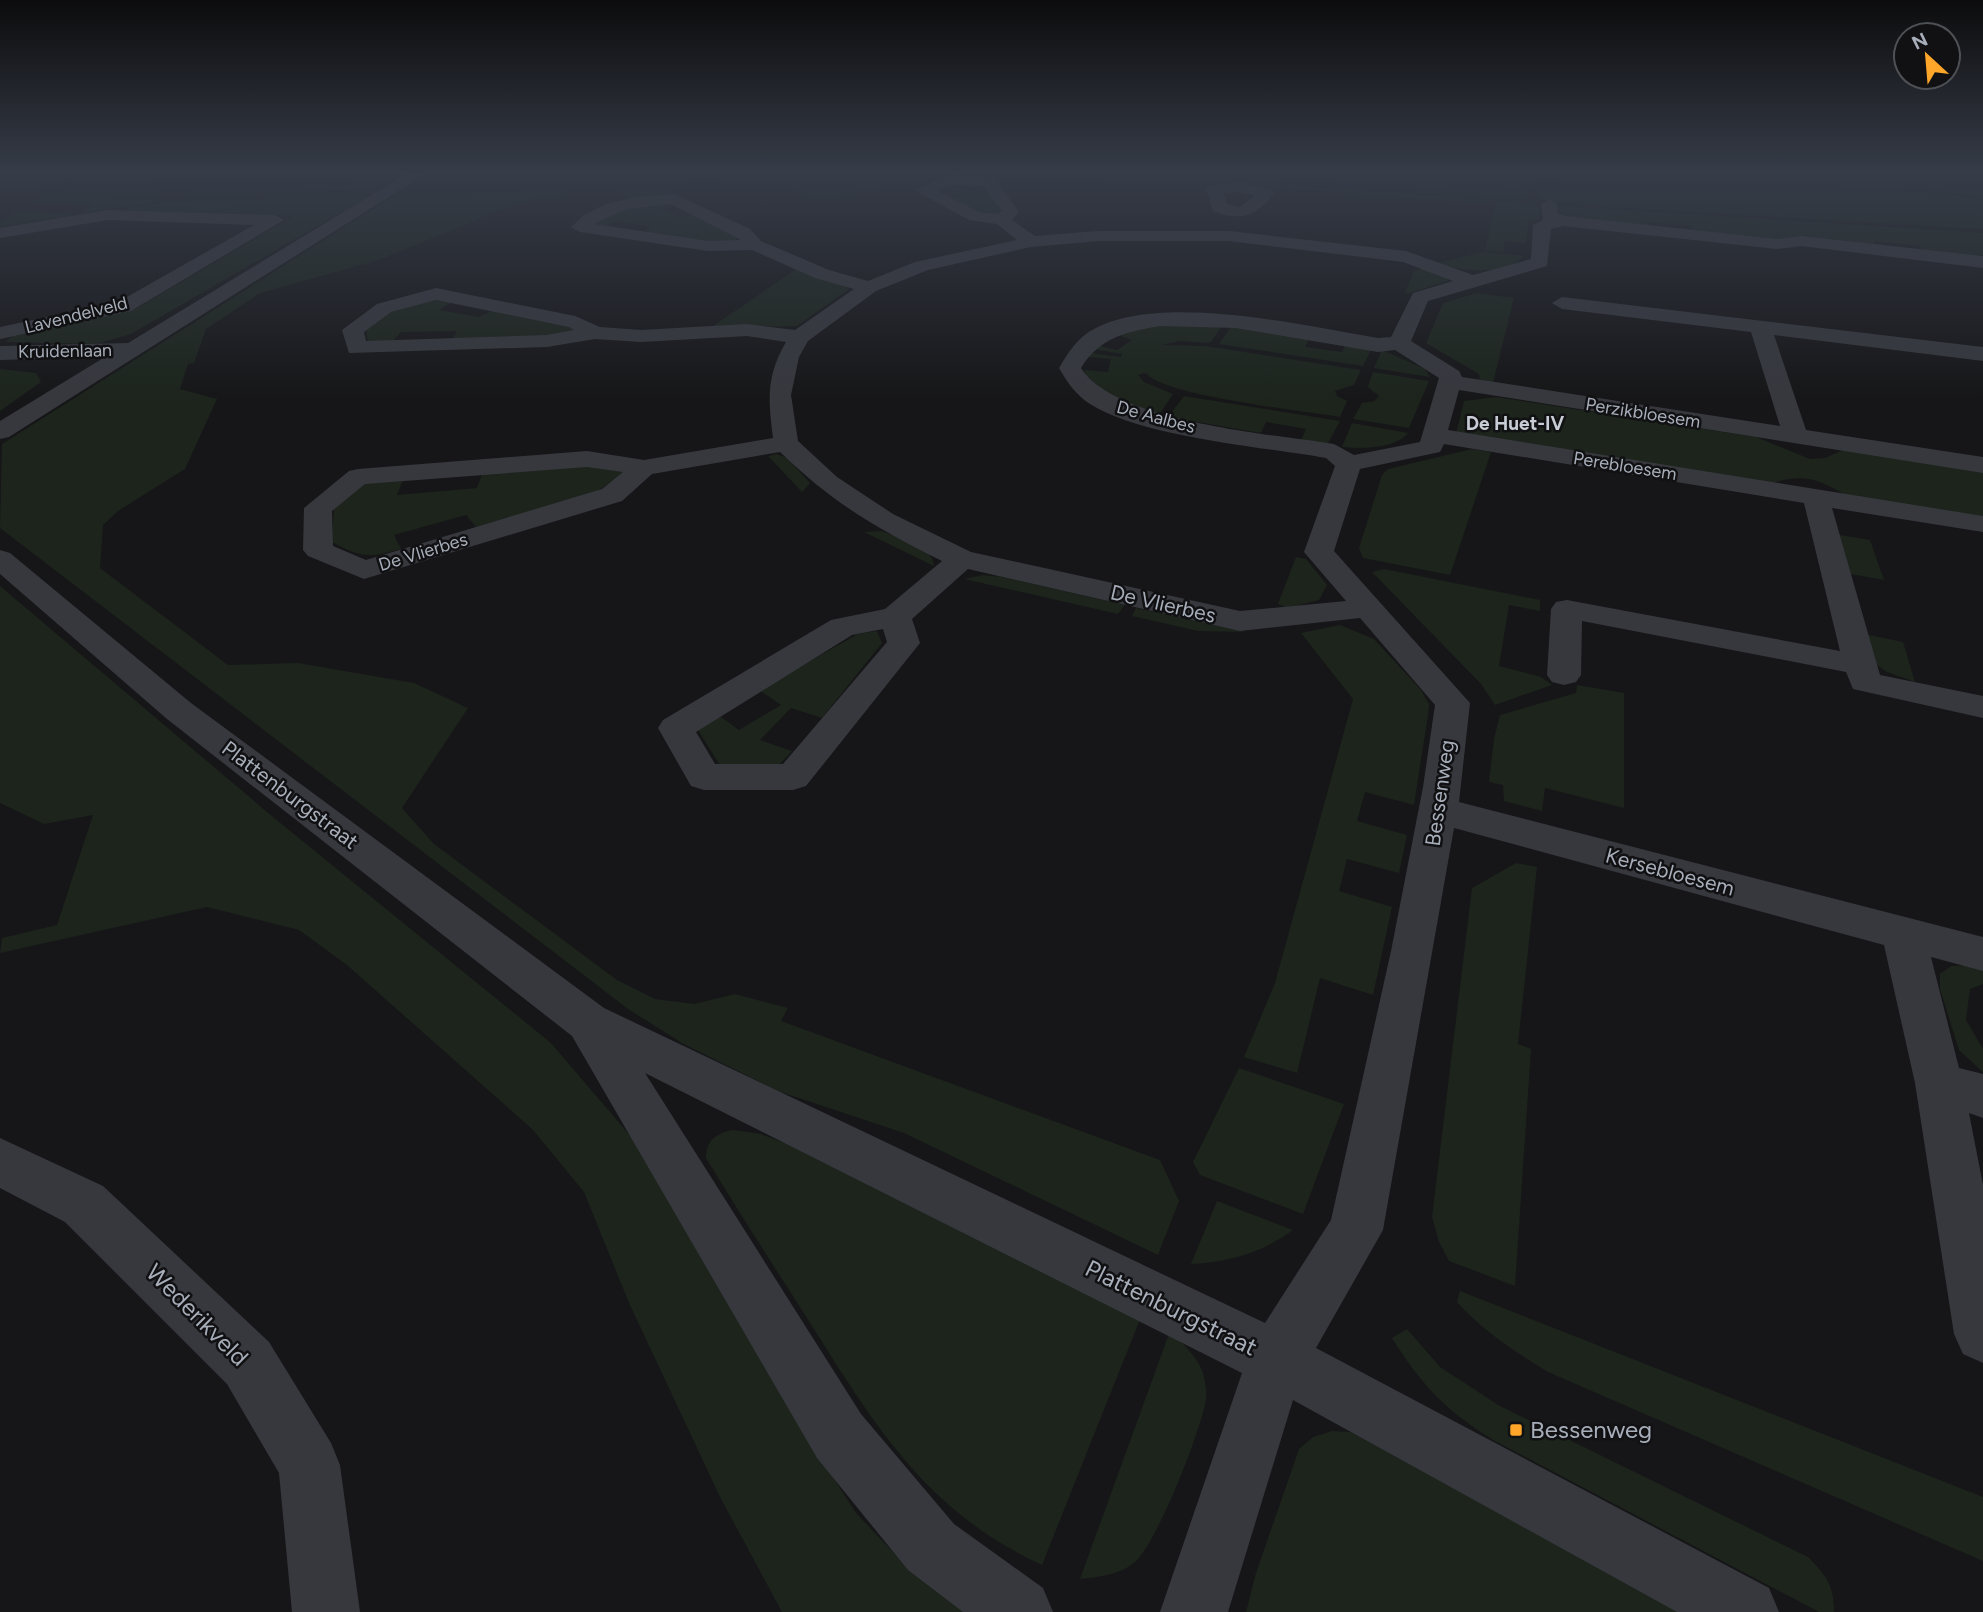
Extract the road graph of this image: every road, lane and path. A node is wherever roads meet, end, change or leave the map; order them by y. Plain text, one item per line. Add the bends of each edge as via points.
1 (224, 249) edge
2 (295, 249) edge
3 (765, 249) edge
4 (998, 249) edge
5 (1364, 249) edge
6 (1541, 249) edge
7 (1872, 249) edge
8 (1983, 262) edge
9 (1473, 282) junction
10 (869, 287) junction
11 (1562, 303) dead end
12 (1761, 329) junction
13 (0, 333) edge
14 (595, 333) junction
15 (799, 337) junction
16 (1399, 344) junction
17 (130, 350) junction
18 (0, 353) edge
19 (1983, 354) edge
20 (0, 363) edge
21 (103, 366) junction
22 (1449, 382) junction
23 (0, 432) edge
24 (1434, 435) junction
25 (1796, 437) junction
26 (786, 443) junction
27 (1349, 464) junction
28 (1983, 466) edge
29 (645, 468) junction
30 (1816, 498) junction
31 (1983, 524) edge
32 (0, 559) edge
33 (962, 559) junction
34 (1367, 608) junction
35 (895, 617) junction
36 (1859, 664) junction
37 (1564, 675) dead end
38 (1983, 707) edge
39 (1438, 810) junction
40 (1903, 933) junction
41 (1983, 954) edge
42 (588, 1022) junction
43 (1961, 1089) edge
44 (0, 1162) edge
45 (1983, 1334) edge
46 (1276, 1359) junction
47 (326, 1612) edge
48 (1018, 1612) edge
49 (1194, 1612) edge
50 (1745, 1612) edge

1 - 13 street, Lavendelveld via 124,306
2 - 17 street
3 - 10 street via 822,274
4 - 10 street via 922,266
5 - 9 street via 1406,257
6 - 9 street via 1540,262
7 - 8 street
9 - 16 street via 1420,297
10 - 15 street
11 - 12 street
12 - 19 street
12 - 25 street
14 - 14 street via 575,321 436,294 384,308 353,330 358,348 547,341
14 - 15 street via 641,336 747,330
15 - 26 street via 788,357 779,395
16 - 22 street via 1451,376
16 - 27 street, De Aalbes via 1378,345 1192,319 1139,324 1098,336 1081,349 1070,368 1098,400 1126,412 1334,452
17 - 18 street, Kruidenlaan
17 - 21 street
20 - 21 street, Kruidenlaan
21 - 23 street
22 - 24 street
22 - 25 street, Perzikbloesem
24 - 27 street via 1431,447
24 - 30 street, Perebloesem
25 - 28 street, Perzikbloesem
26 - 29 street, De Vlierbes
26 - 33 street, De Vlierbes via 828,483 883,520
27 - 34 street, Bessenweg via 1319,552
29 - 29 street, De Vlierbes via 587,459 358,477 318,508 318,550 364,570 611,495
30 - 31 street, Perebloesem
30 - 36 street
32 - 42 street, Plattenburgstraat via 179,711
33 - 34 street, De Vlierbes via 1240,621
33 - 35 street
34 - 39 street, Bessenweg via 1453,703
35 - 35 street via 904,643 793,777 704,777 676,727 842,627
36 - 37 street via 1567,610
36 - 38 street via 1865,682
39 - 40 street, Kersebloesem
39 - 46 street, Bessenweg via 1396,1046 1356,1230
40 - 41 street, Kersebloesem
40 - 43 street
42 - 46 street, Plattenburgstraat
42 - 48 street, Plattenburgstraat via 839,1436 931,1547
43 - 45 street
44 - 47 street, Wederikveld via 84,1204 248,1363 309,1465
46 - 49 street, Bessenweg
46 - 50 street, Plattenburgstraat

